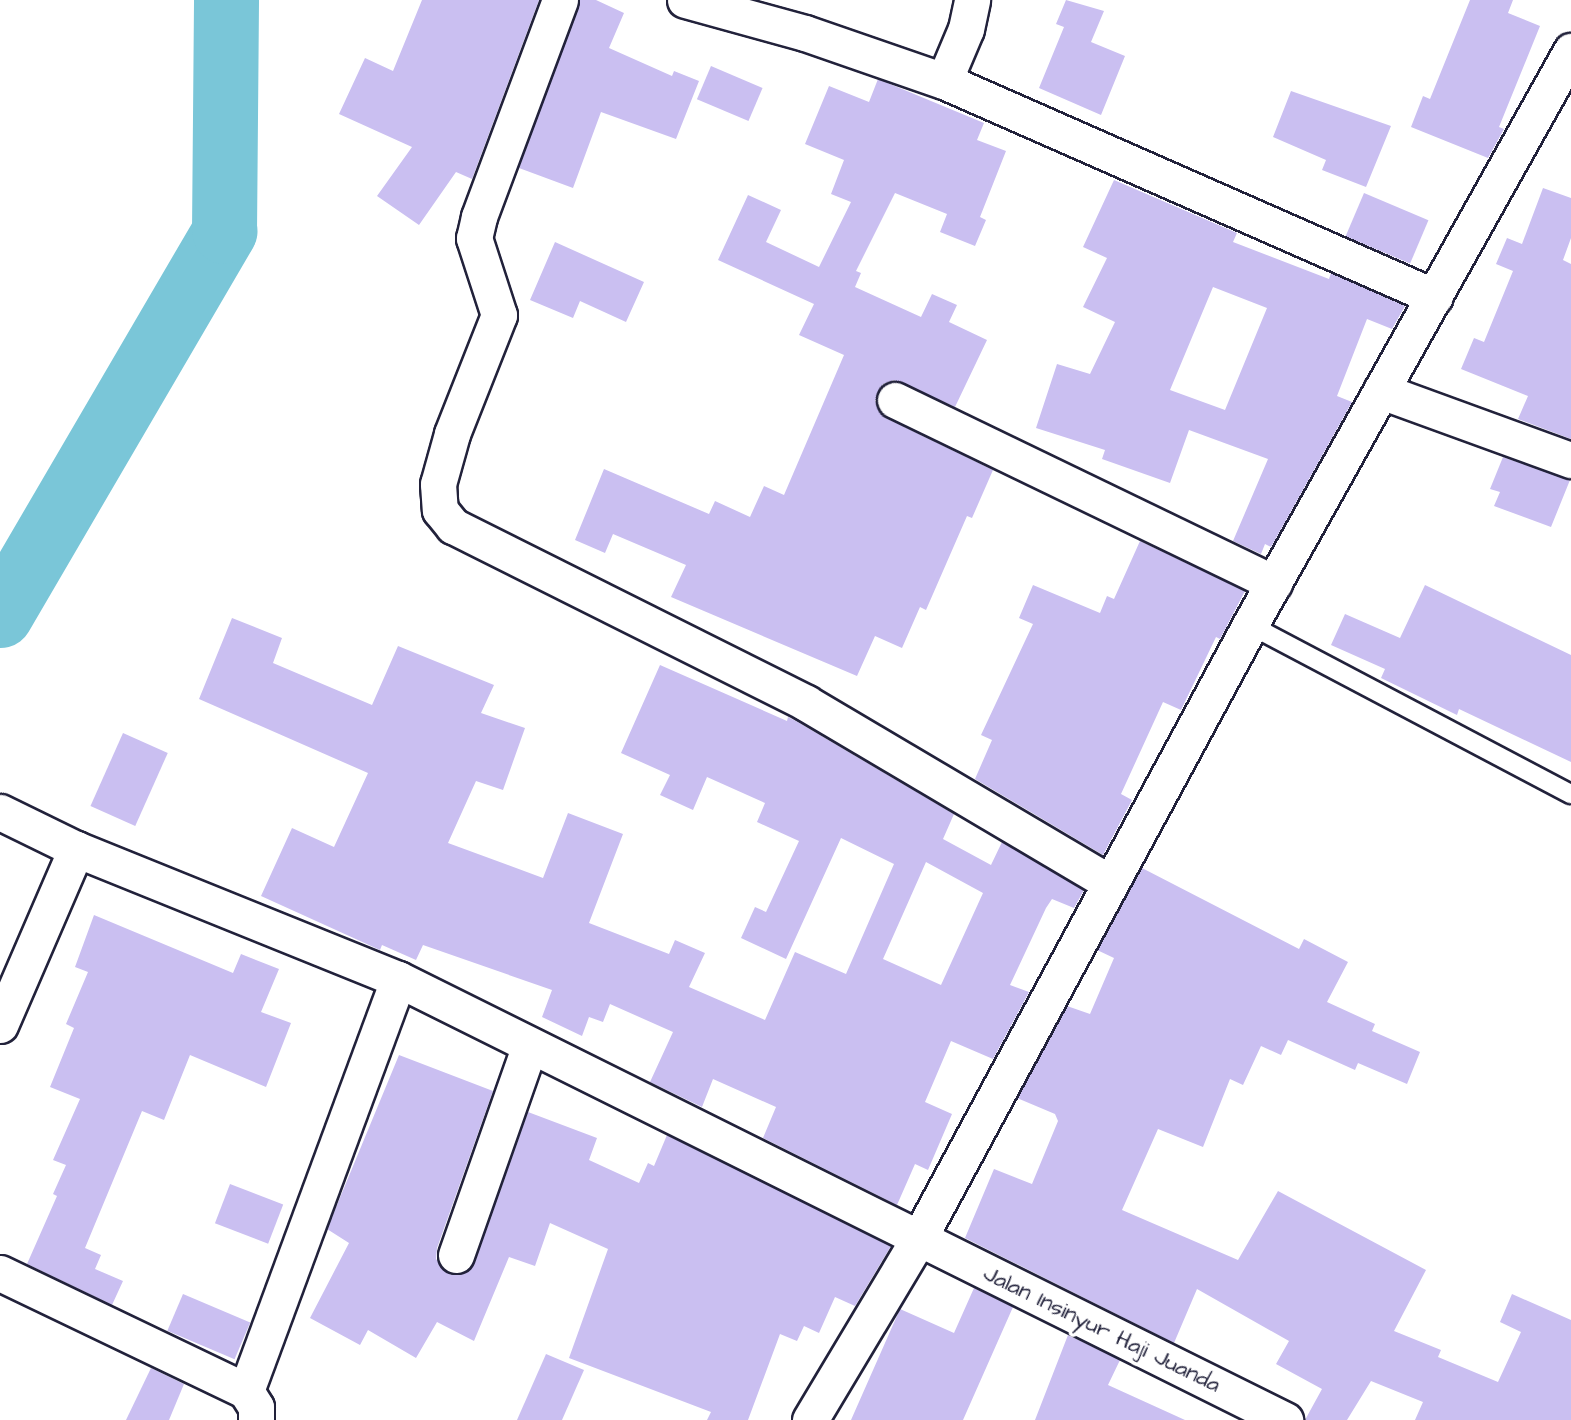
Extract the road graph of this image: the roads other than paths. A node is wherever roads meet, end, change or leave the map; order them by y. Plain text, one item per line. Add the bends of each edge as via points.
1 (560, 0) edge
2 (685, 0) edge
3 (972, 0) edge
4 (1571, 51) edge
5 (944, 81) junction
6 (1436, 297) junction
7 (1381, 391) junction
8 (895, 400) dead end
9 (1571, 460) edge
10 (1274, 583) junction
11 (1250, 625) junction
12 (1571, 794) edge
13 (0, 812) edge
14 (76, 849) junction
15 (1109, 882) junction
16 (398, 979) junction
17 (0, 1025) edge
18 (530, 1048) junction
19 (919, 1238) junction
20 (456, 1255) dead end
21 (0, 1273) edge
22 (251, 1406) edge
23 (810, 1420) edge
24 (1285, 1420) edge

1 - 15 street via 474,238 499,316 452,434 439,484 440,510 453,526 806,703
2 - 5 street via 805,33
3 - 5 street via 966,29
4 - 6 street
5 - 6 street
6 - 7 street
7 - 9 street
7 - 10 street
8 - 10 street
10 - 11 street
11 - 12 lane
11 - 15 street
13 - 14 street, Jalan Insinyur Haji Juanda
14 - 16 street, Jalan Insinyur Haji Juanda
14 - 17 street
15 - 19 street
16 - 18 street, Jalan Insinyur Haji Juanda
16 - 22 street
18 - 19 street, Jalan Insinyur Haji Juanda
18 - 20 street
19 - 23 street
19 - 24 street, Jalan Insinyur Haji Juanda
21 - 22 street

